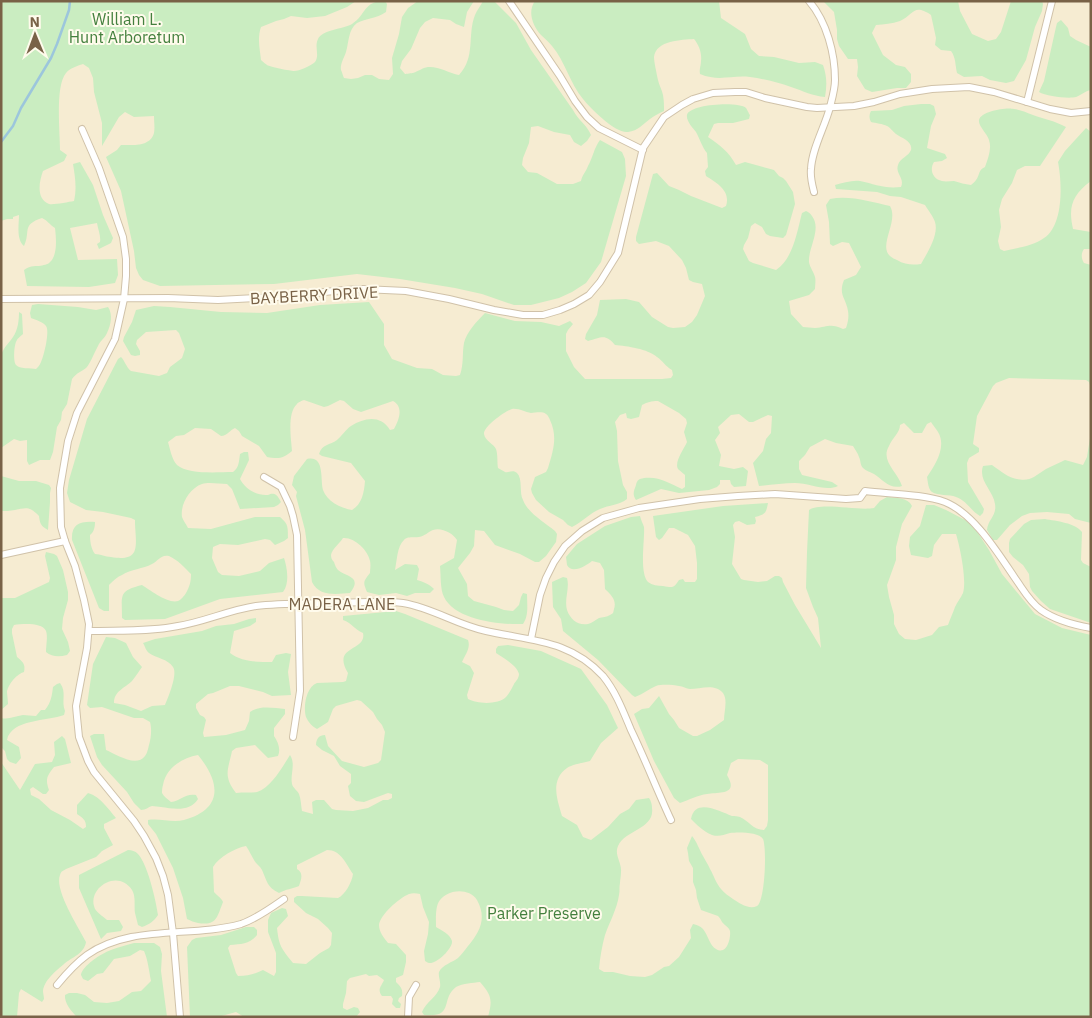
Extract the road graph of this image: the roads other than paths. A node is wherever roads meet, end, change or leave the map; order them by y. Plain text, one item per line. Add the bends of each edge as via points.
1 (509, 1) edge
2 (809, 1) edge
3 (1052, 1) edge
4 (1027, 102) junction
5 (830, 107) junction
6 (1091, 111) edge
7 (82, 129) dead end
8 (643, 150) junction
9 (814, 192) dead end
10 (1, 299) edge
11 (124, 299) junction
12 (264, 477) dead end
13 (65, 541) junction
14 (1, 555) edge
15 (298, 604) junction
16 (1091, 628) edge
17 (89, 631) junction
18 (531, 639) junction
19 (293, 737) dead end
20 (670, 820) dead end
21 (284, 899) dead end
22 (173, 933) junction
23 (57, 985) dead end
24 (416, 986) dead end
25 (180, 1017) edge
26 (408, 1017) edge

1 - 8 street via 587,117 598,128
2 - 5 street via 832,48 835,82
3 - 4 street
4 - 5 street via 961,87 900,94 854,106
4 - 6 street via 1072,113
5 - 8 street via 807,107 746,92 713,93 693,99 664,117
5 - 9 street via 811,168
7 - 11 street via 123,237 126,259
8 - 11 street, BAYBERRY DRIVE via 618,253 588,295 574,304 543,315 494,310 406,291 362,289 218,300
10 - 11 street, BAYBERRY DRIVE
11 - 13 street via 115,340 76,413 68,441 60,488 61,527
12 - 15 street via 281,487 293,516 297,535
13 - 14 street
13 - 17 street via 75,566
15 - 17 street, MADERA LANE via 242,608 162,629
15 - 18 street, MADERA LANE via 402,603 474,628
15 - 19 street via 300,691
16 - 18 street via 1064,622 1031,601 978,527 961,512 945,503 922,497 865,491 860,498 846,499 775,494 700,499 639,508 603,518 565,546 549,570
17 - 22 street via 76,706 79,737 94,772 134,821 156,858 168,895
18 - 20 street, MADERA LANE via 572,652 604,678 619,701
21 - 22 street via 243,923
22 - 23 street via 135,936 105,946 77,963
22 - 25 street
24 - 26 street via 409,997

